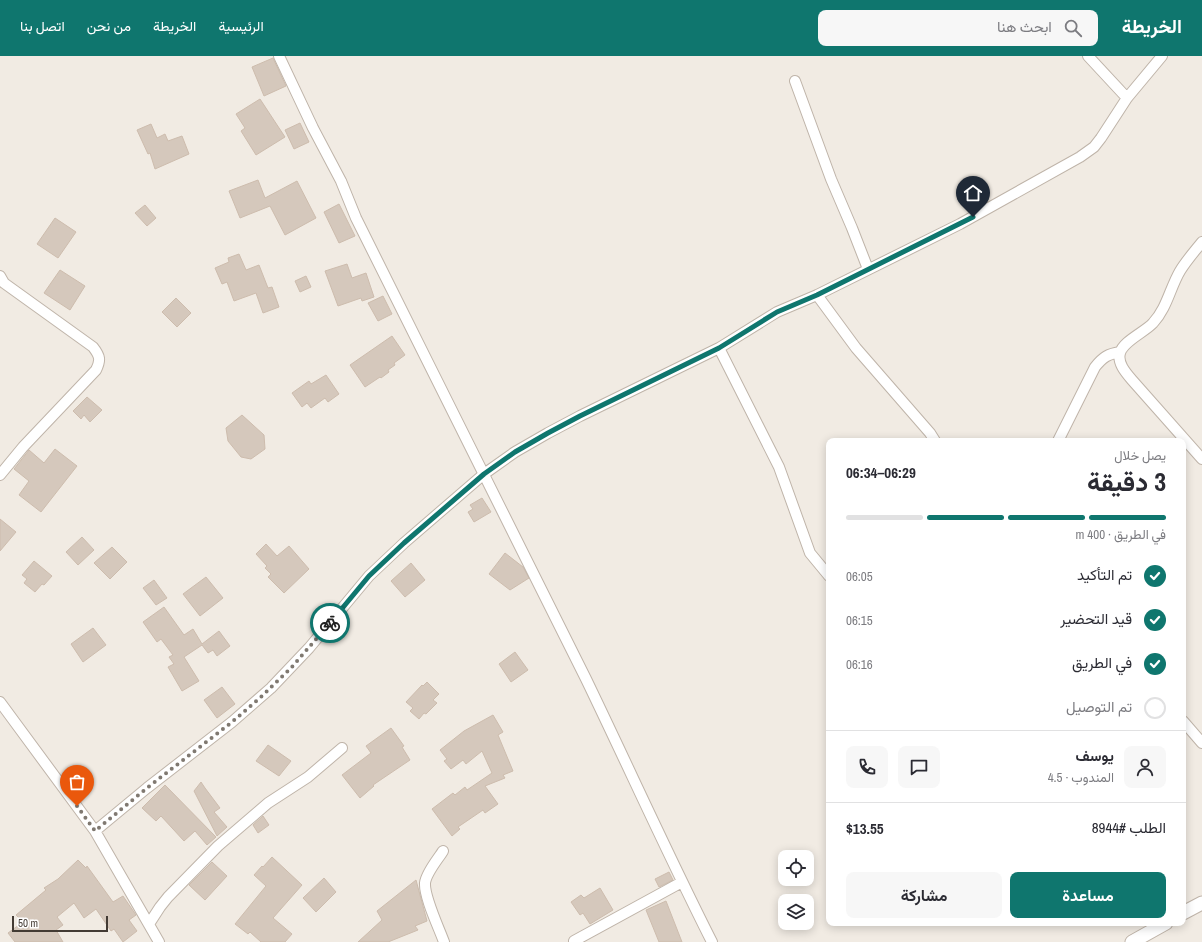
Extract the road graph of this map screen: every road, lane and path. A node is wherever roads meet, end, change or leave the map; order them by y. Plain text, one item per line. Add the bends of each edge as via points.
1 (279, 56) edge
2 (1088, 56) edge
3 (1162, 56) edge
4 (795, 81) dead end
5 (1127, 98) junction
6 (1202, 242) edge
7 (868, 269) junction
8 (0, 276) edge
9 (817, 295) junction
10 (719, 348) junction
11 (1120, 352) junction
12 (933, 438) edge
13 (1060, 438) edge
14 (1184, 438) edge
15 (1186, 441) edge
16 (1202, 459) edge
17 (484, 474) junction
18 (0, 475) edge
19 (826, 572) edge
20 (0, 702) edge
21 (1186, 724) edge
22 (1202, 743) edge
23 (342, 748) dead end
24 (95, 831) junction
25 (443, 851) dead end
26 (682, 882) junction
27 (1202, 903) edge
28 (1186, 912) edge
29 (149, 924) junction
30 (1161, 926) edge
31 (574, 941) dead end
32 (159, 942) edge
33 (444, 942) edge
34 (712, 942) edge
35 (1132, 942) edge

1 - 17 street via 341,181 356,218
2 - 5 street
3 - 5 street
4 - 7 street via 831,180
5 - 7 street via 1094,147 1080,157 960,224
6 - 11 street via 1179,272 1167,301 1153,323
7 - 9 street
8 - 18 street via 4,282 93,347 99,359 96,370
9 - 10 street via 777,312
9 - 12 street via 856,348
10 - 17 street via 548,433
10 - 19 street via 778,467 810,553
11 - 13 street via 1101,359 1095,367
11 - 14 street via 1119,360 1123,368
15 - 16 street
17 - 24 street via 369,576 309,648 271,688
17 - 26 street
20 - 24 street
21 - 22 street
23 - 29 street via 308,777 268,803 218,846 168,897
24 - 29 street
25 - 33 street via 425,882 428,900
26 - 31 street
26 - 34 street
27 - 28 street
29 - 32 street
30 - 35 street

